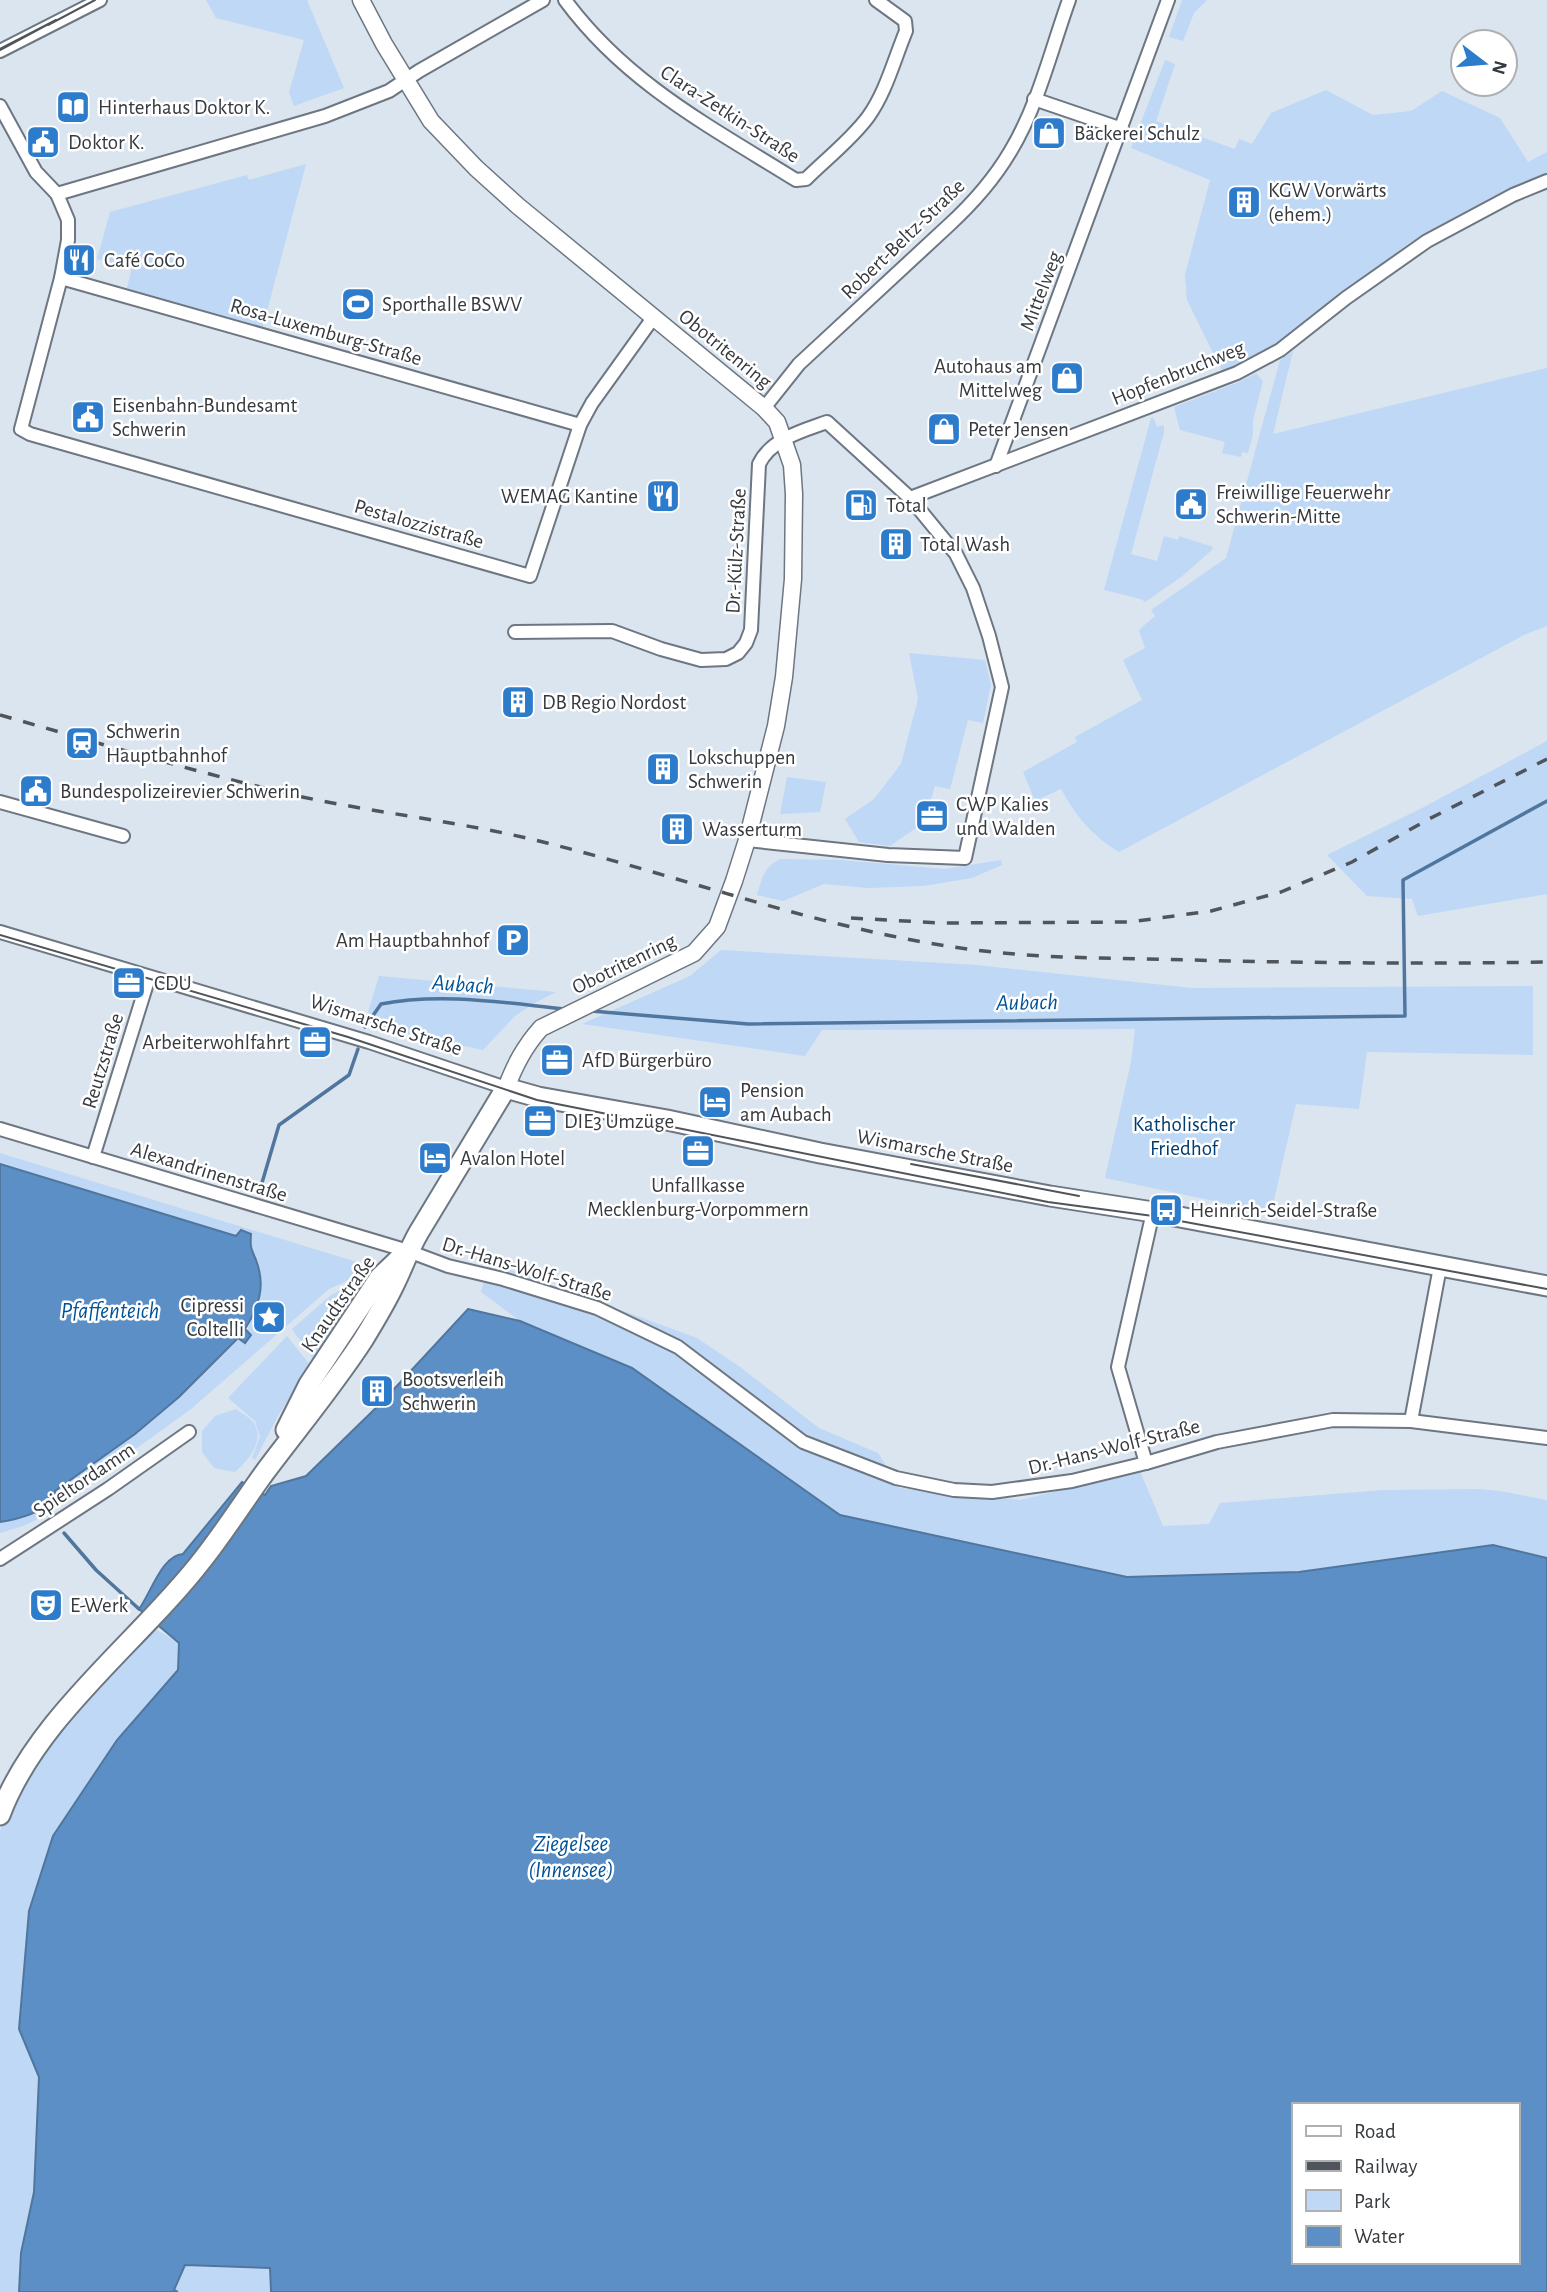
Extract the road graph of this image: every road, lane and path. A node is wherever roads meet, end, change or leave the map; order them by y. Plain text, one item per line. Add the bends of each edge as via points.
1 (100, 0) edge
2 (361, 0) edge
3 (543, 0) edge
4 (565, 0) edge
5 (876, 0) edge
6 (1069, 0) edge
7 (1168, 0) edge
8 (0, 51) edge
9 (406, 82) junction
10 (1034, 99) junction
11 (0, 107) edge
12 (1122, 130) junction
13 (1547, 181) edge
14 (57, 194) junction
15 (61, 278) junction
16 (653, 318) junction
17 (764, 408) junction
18 (580, 425) junction
19 (784, 440) junction
20 (996, 466) junction
21 (910, 498) junction
22 (515, 632) dead end
23 (0, 802) edge
24 (123, 836) dead end
25 (747, 841) junction
26 (0, 932) edge
27 (149, 977) junction
28 (506, 1088) junction
29 (0, 1129) edge
30 (93, 1157) junction
31 (1153, 1212) junction
32 (408, 1251) junction
33 (1440, 1267) junction
34 (1547, 1286) edge
35 (1411, 1422) junction
36 (189, 1432) dead end
37 (1547, 1438) edge
38 (1146, 1463) junction
39 (0, 1559) edge
40 (0, 1815) edge

1 - 8 street
2 - 9 street, Obotritenring
3 - 9 street
4 - 5 street, Clara-Zetkin-Straße via 599,39 672,104 796,180 806,179 854,133 881,94 906,32 905,21
6 - 10 street, Robert-Beltz-Straße
7 - 12 street, Mittelweg
9 - 14 street via 325,116
9 - 16 street, Obotritenring via 431,121 476,168
10 - 12 street
10 - 17 street, Robert-Beltz-Straße via 1011,151 969,206 799,364
11 - 14 street via 36,172
12 - 20 street, Mittelweg
13 - 20 street, Hopfenbruchweg via 1427,241 1280,350 1237,373
14 - 15 street via 68,220
15 - 18 street, Rosa-Luxemburg-Straße
15 - 18 street, Pestalozzistraße via 21,429 530,576
16 - 17 street, Obotritenring
16 - 18 street, Pestalozzistraße
17 - 19 street, Obotritenring via 777,422
19 - 21 street, Dr.-Külz-Straße via 827,422
19 - 22 street, Dr.-Külz-Straße via 765,451 759,464 751,630 738,653 726,659 701,660 612,631
19 - 25 street, Obotritenring via 794,494 793,579 776,726
20 - 21 street, Hopfenbruchweg
21 - 25 street via 956,554 973,588 1002,687 965,858
23 - 24 street
25 - 28 street, Obotritenring via 717,927 694,953 541,1028 517,1060
26 - 27 street, Wismarsche Straße
27 - 28 street, Wismarsche Straße
27 - 30 street, Reutzstraße
28 - 31 main road, Wismarsche Straße via 820,1153
28 - 32 main road, Knaudtstraße
29 - 30 street, Alexandrinenstraße
30 - 32 street, Alexandrinenstraße
31 - 33 main road, Wismarsche Straße
31 - 38 street via 1118,1367
32 - 38 street, Dr.-Hans-Wolf-Straße via 597,1308 678,1347 803,1442 896,1478 954,1490 992,1492
32 - 40 main road, Knaudtstraße via 363,1340 328,1390 202,1560 58,1720 15,1780
33 - 34 main road, Wismarsche Straße
33 - 35 street
35 - 37 street, Dr.-Hans-Wolf-Straße
35 - 38 street, Dr.-Hans-Wolf-Straße via 1334,1420 1216,1441
36 - 39 street, Spieltordamm

